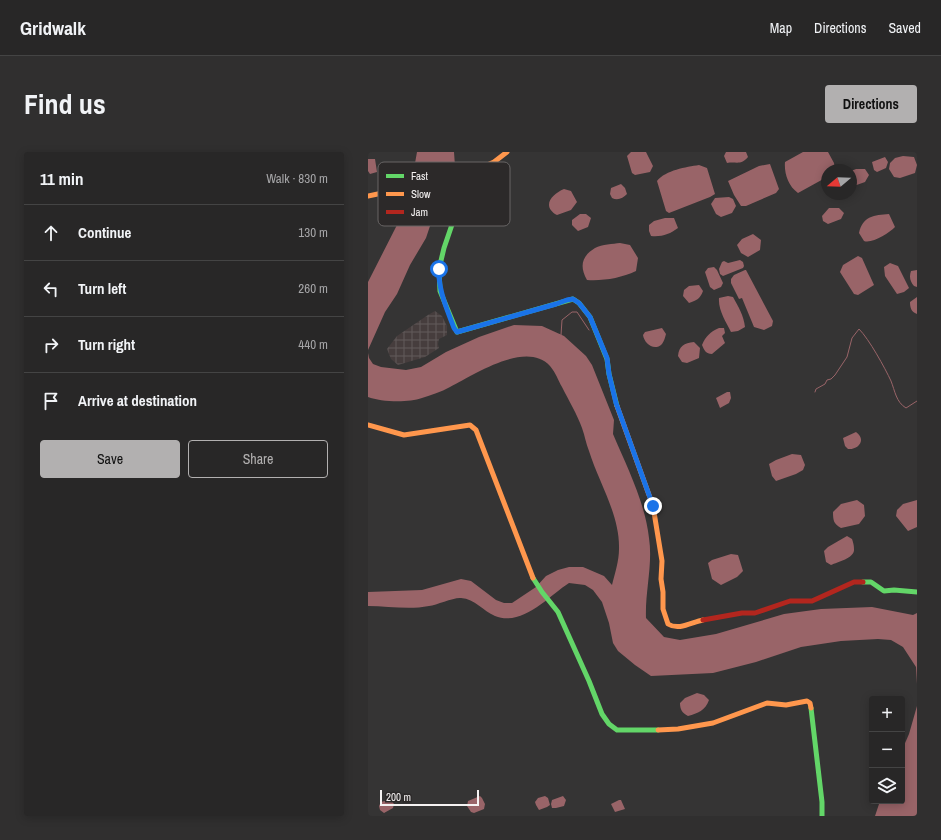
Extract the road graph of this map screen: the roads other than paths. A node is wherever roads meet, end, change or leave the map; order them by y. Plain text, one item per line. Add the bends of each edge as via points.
1 (507, 152) edge
2 (494, 162) edge
3 (378, 194) edge
4 (368, 196) edge
5 (452, 226) edge
6 (368, 425) edge
7 (917, 592) edge
8 (822, 816) edge

1 - 2 street
3 - 4 street
5 - 7 street via 438,280 457,332 573,299 590,317 607,358 618,410 653,506 662,561 663,609 668,624 680,627 693,622 755,613 790,601 812,601 854,582 871,582 884,591
6 - 8 street via 404,435 470,425 476,430 529,569 542,592 558,612 602,714 616,730 678,729 713,723 767,703 810,703

